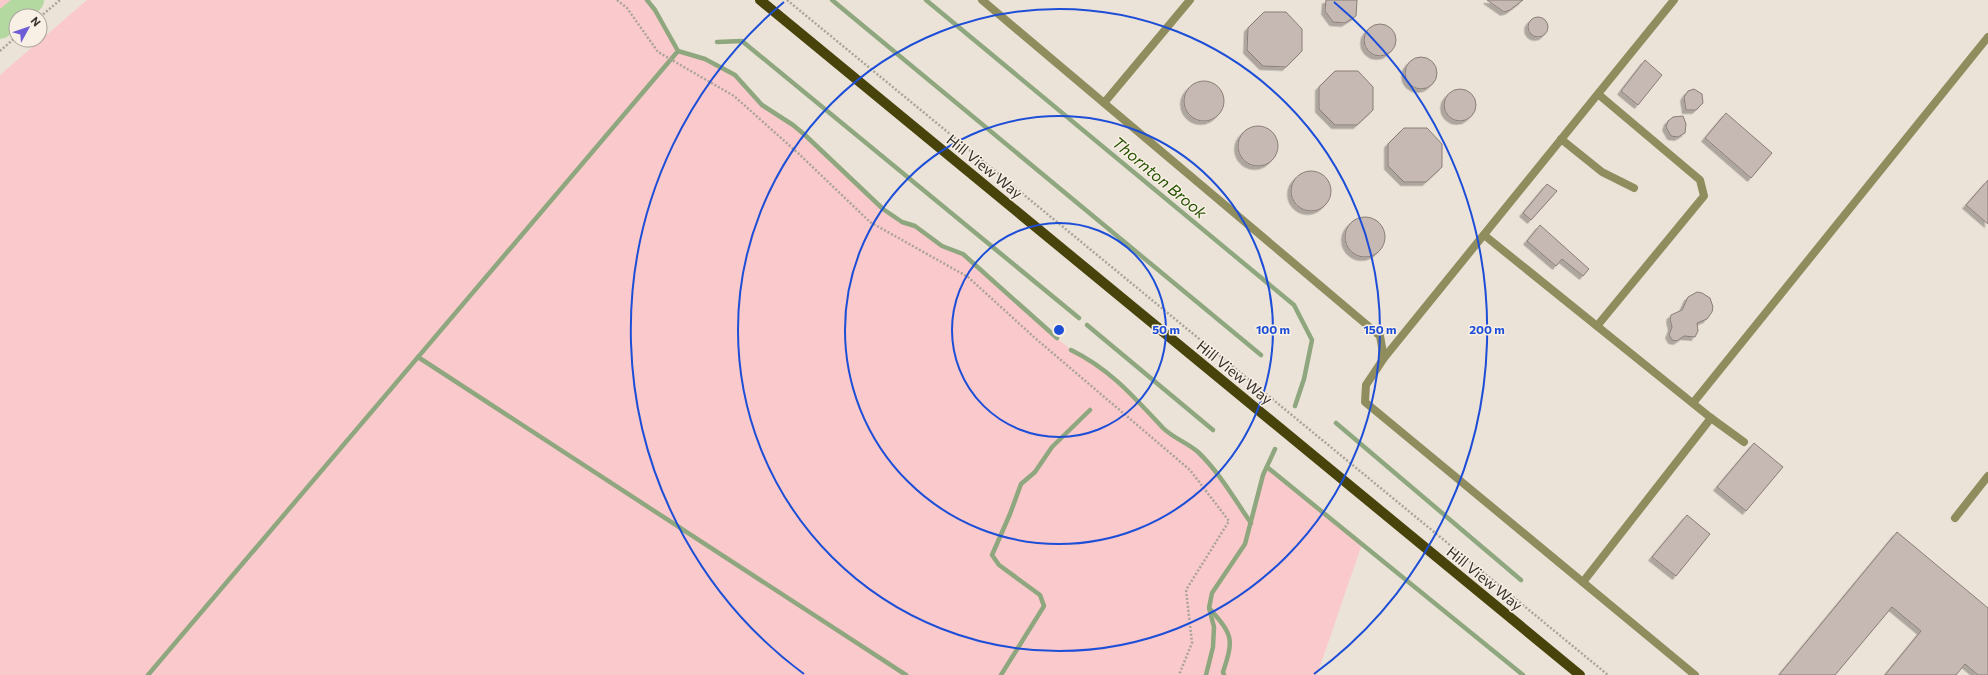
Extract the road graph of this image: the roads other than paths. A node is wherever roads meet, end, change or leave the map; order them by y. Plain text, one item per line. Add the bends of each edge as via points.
1 (760, 0) edge
2 (982, 0) edge
3 (1190, 0) edge
4 (1674, 0) edge
5 (1988, 37) edge
6 (1598, 94) junction
7 (1104, 103) junction
8 (1561, 140) junction
9 (1634, 188) dead end
10 (1484, 235) junction
11 (1597, 326) junction
12 (1384, 358) junction
13 (1693, 403) junction
14 (1711, 418) junction
15 (1744, 442) dead end
16 (1988, 476) edge
17 (1955, 518) dead end
18 (1583, 582) junction
19 (1580, 675) edge
20 (1695, 675) edge

1 - 19 main road, Hill View Way
2 - 7 lane
3 - 7 lane
4 - 6 lane
5 - 13 lane
6 - 8 lane
6 - 11 lane via 1700,180 1704,196
7 - 12 lane via 1380,336
8 - 9 lane via 1602,172
8 - 10 lane
10 - 11 lane
10 - 12 lane
11 - 13 lane
12 - 18 lane via 1366,385 1365,402
13 - 14 lane
14 - 15 lane
14 - 18 lane
16 - 17 lane
18 - 20 lane

